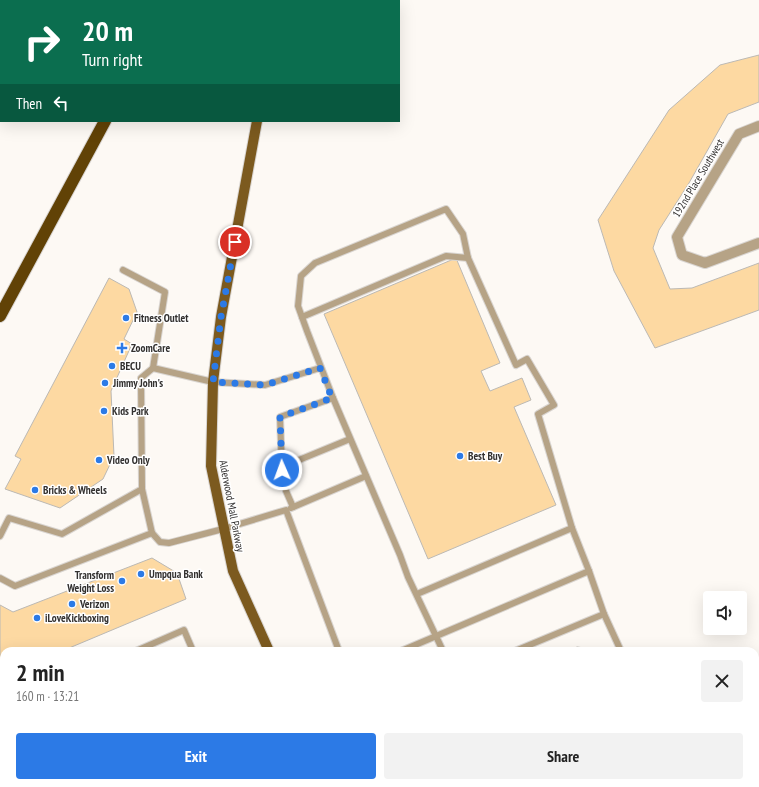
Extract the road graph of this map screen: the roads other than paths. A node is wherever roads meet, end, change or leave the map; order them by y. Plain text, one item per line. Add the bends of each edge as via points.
1 (104, 122) edge
2 (257, 122) edge
3 (759, 126) edge
4 (759, 243) edge
5 (468, 258) junction
6 (123, 270) dead end
7 (0, 316) edge
8 (302, 317) junction
9 (153, 368) junction
10 (320, 368) junction
11 (213, 382) junction
12 (332, 398) junction
13 (350, 439) junction
14 (282, 467) junction
15 (366, 476) junction
16 (142, 489) junction
17 (294, 507) junction
18 (286, 510) junction
19 (572, 528) junction
20 (223, 529) junction
21 (152, 533) junction
22 (0, 536) edge
23 (589, 571) junction
24 (0, 578) edge
25 (417, 594) junction
26 (604, 614) junction
27 (435, 636) junction
28 (145, 647) edge
29 (191, 647) edge
30 (266, 647) edge
31 (337, 647) edge
32 (410, 647) edge
33 (441, 647) edge
34 (525, 647) edge
35 (619, 647) edge

1 - 7 highway
2 - 11 main road, Alderwood Mall Parkway via 221,317
3 - 4 street, 192nd Place Southwest via 739,134 677,237 682,256 705,263
5 - 8 lane via 446,256
5 - 8 lane via 463,234 446,209 315,263 301,276 298,306
5 - 19 lane via 516,365 527,358 554,405 538,414
6 - 9 lane via 165,292
8 - 10 lane
9 - 11 lane
9 - 16 lane via 141,378
10 - 11 lane via 265,385
10 - 12 lane
11 - 20 main road, Alderwood Mall Parkway via 211,466
12 - 13 lane
12 - 14 lane via 280,417
13 - 14 lane
13 - 15 lane
14 - 17 lane via 286,491
15 - 17 lane
15 - 25 lane
16 - 21 lane
16 - 22 lane via 62,534 9,518
17 - 18 lane
18 - 20 lane
18 - 31 lane
19 - 23 lane
19 - 25 lane
20 - 21 lane via 169,543 160,542
20 - 30 main road, Alderwood Mall Parkway via 233,570
21 - 24 lane via 15,586
23 - 26 lane
23 - 27 lane
25 - 27 lane
26 - 34 lane
26 - 35 lane
27 - 32 lane
27 - 33 lane
28 - 29 lane via 184,630

